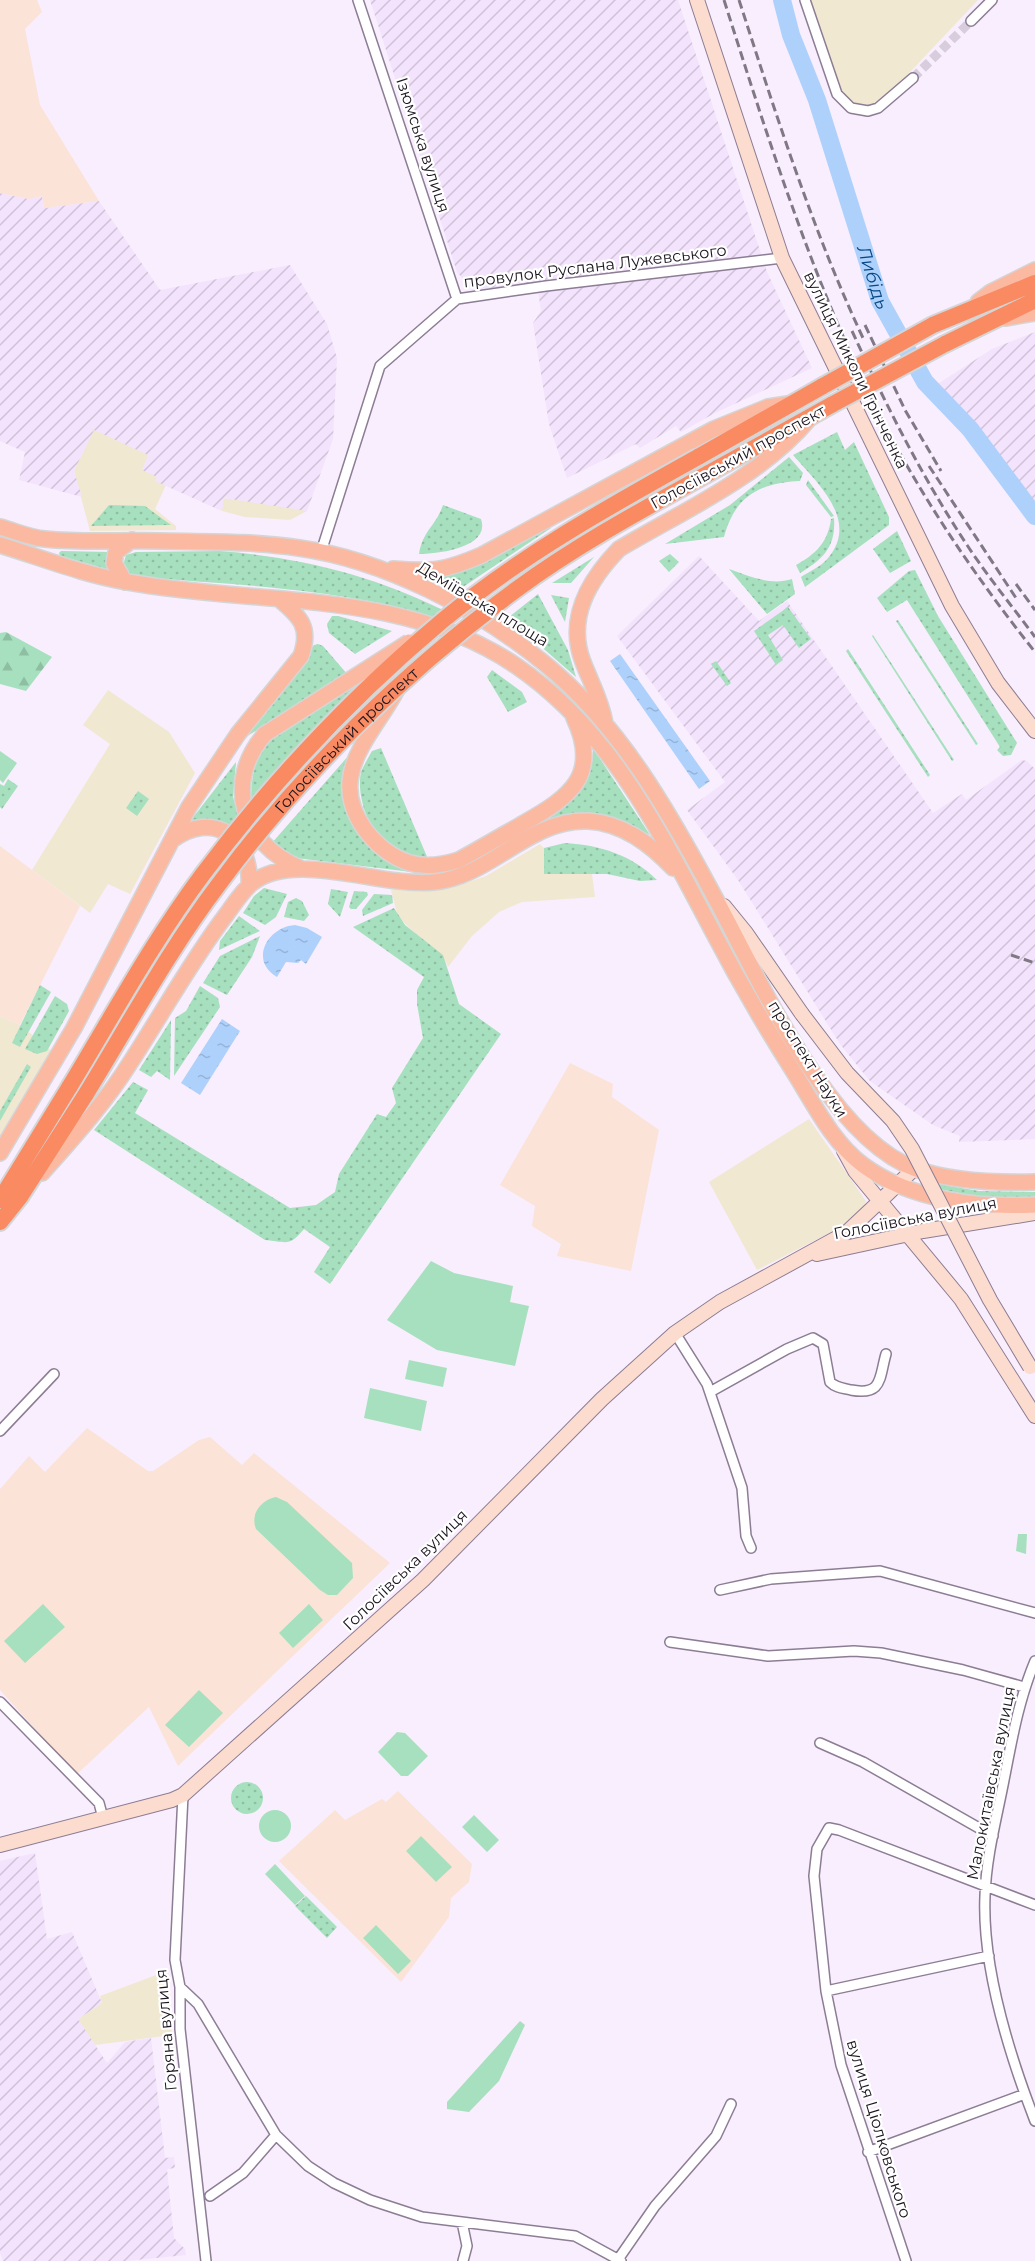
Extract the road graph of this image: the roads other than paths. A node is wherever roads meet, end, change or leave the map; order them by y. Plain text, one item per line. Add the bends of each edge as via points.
1 (358, 0) edge
2 (697, 0) edge
3 (806, 0) edge
4 (992, 0) edge
5 (971, 21) tunnel mouth
6 (913, 78) tunnel mouth
7 (782, 258) junction
8 (1035, 270) edge
9 (1035, 283) edge
10 (457, 299) junction
11 (1035, 300) edge
12 (965, 311) junction
13 (1035, 313) edge
14 (996, 320) junction
15 (794, 403) junction
16 (812, 415) junction
17 (0, 527) edge
18 (132, 540) junction
19 (0, 545) edge
20 (321, 552) junction
21 (381, 568) junction
22 (125, 582) junction
23 (279, 599) junction
24 (444, 619) junction
25 (399, 686) junction
26 (569, 708) junction
27 (606, 723) junction
28 (1035, 731) edge
29 (265, 734) junction
30 (224, 753) junction
31 (169, 842) junction
32 (302, 869) junction
33 (687, 883) junction
34 (249, 885) junction
35 (712, 892) junction
36 (843, 1148) junction
37 (0, 1153) edge
38 (914, 1169) junction
39 (16, 1174) junction
40 (1035, 1182) edge
41 (896, 1184) junction
42 (0, 1190) edge
43 (20, 1197) junction
44 (0, 1200) edge
45 (880, 1200) junction
46 (1035, 1205) edge
47 (1035, 1213) edge
48 (0, 1222) edge
49 (909, 1234) junction
50 (801, 1259) junction
51 (675, 1333) junction
52 (886, 1354) dead end
53 (1032, 1370) edge
54 (54, 1374) dead end
55 (710, 1392) junction
56 (1035, 1416) edge
57 (0, 1431) edge
58 (751, 1548) dead end
59 (720, 1590) dead end
60 (1035, 1613) edge
61 (670, 1642) dead end
62 (1035, 1661) edge
63 (1024, 1687) junction
64 (0, 1702) edge
65 (820, 1743) dead end
66 (183, 1795) junction
67 (103, 1818) junction
68 (993, 1836) junction
69 (0, 1845) edge
70 (985, 1888) junction
71 (1035, 1905) edge
72 (989, 1956) junction
73 (180, 1987) junction
74 (826, 1991) junction
75 (1024, 2094) junction
76 (731, 2104) dead end
77 (1035, 2121) edge
78 (276, 2135) junction
79 (868, 2152) junction
80 (210, 2196) dead end
81 (462, 2222) junction
82 (619, 2260) edge
83 (206, 2261) edge
84 (464, 2261) edge
85 (906, 2261) edge

1 - 10 street, Ізюмська вулиця
2 - 7 main road, вулиця Миколи Грінченка
3 - 6 street via 842,102 860,111 873,110
4 - 5 street
7 - 10 street, провулок Руслана Лужевського
7 - 28 main road, вулиця Миколи Грінченка via 952,606 998,683
8 - 12 main road via 991,292
9 - 12 highway, Голосіївський проспект
10 - 20 street, провулок Руслана Лужевського via 380,366
11 - 14 highway, Голосіївський проспект
12 - 15 highway, Голосіївський проспект, bridge
13 - 14 main road
14 - 16 highway, Голосіївський проспект, bridge
15 - 21 main road via 768,407 714,429 451,569 433,572
15 - 24 highway, Голосіївський проспект, bridge via 587,519
16 - 25 highway, Голосіївський проспект, bridge via 564,557 516,589
16 - 27 main road via 793,438 767,458 619,549 595,577 581,604 577,640
17 - 18 main road, Деміївська площа via 41,539
18 - 20 main road, Деміївська площа via 269,545
18 - 22 main road via 116,552 114,562
19 - 22 main road
20 - 21 main road, Деміївська площа
21 - 27 main road, Деміївська площа via 439,596 527,650
22 - 23 main road
23 - 26 main road via 368,609 429,624 512,663
23 - 30 main road via 301,620 306,642 301,656
24 - 29 main road, bridge
24 - 39 highway, Голосіївський проспект, bridge via 323,734 203,874 149,953
25 - 26 main road via 364,742 349,789 352,804 377,844 412,864 442,865 459,860 565,799 581,775 583,746
25 - 43 highway, Голосіївський проспект, bridge via 333,749 218,884
26 - 33 main road, проспект Науки via 629,782
27 - 35 main road, проспект Науки via 641,772
29 - 30 main road
29 - 32 main road via 247,759 245,813 271,853
30 - 31 main road
31 - 34 main road via 195,828 228,833 241,843 248,857
31 - 37 main road via 74,1028
32 - 33 main road via 411,882 450,880 552,827 589,821 616,827 642,840
32 - 34 main road via 278,870
33 - 36 main road, проспект Науки via 758,1016
34 - 43 main road via 109,1093
35 - 38 main road, проспект Науки via 764,991 833,1099 867,1137
35 - 53 main road, проспект Науки, bridge via 847,1073 893,1121 912,1149 990,1300
36 - 41 main road
36 - 45 main road, проспект Науки via 855,1171
38 - 40 main road, проспект Науки via 975,1180
38 - 41 main road, Голосіївська вулиця
39 - 42 main road
39 - 44 highway, Голосіївський проспект
41 - 45 main road, Голосіївська вулиця
41 - 46 main road via 959,1201
43 - 48 highway, Голосіївський проспект
45 - 49 main road, проспект Науки
45 - 50 main road, Голосіївська вулиця via 846,1233
47 - 49 main road, Голосіївська вулиця
49 - 50 main road, Голосіївська вулиця
49 - 56 main road, проспект Науки via 961,1299
50 - 51 main road, Голосіївська вулиця via 720,1302
51 - 55 street
51 - 66 main road, Голосіївська вулиця via 602,1399 423,1580
52 - 55 street via 872,1391 834,1386 823,1344 813,1338
54 - 57 street
55 - 58 street via 742,1488 746,1536
59 - 60 street via 771,1579 880,1571
61 - 63 street via 768,1656 881,1653
62 - 63 street, Малокитаївська вулиця
63 - 68 street, Малокитаївська вулиця
64 - 67 street via 99,1803
65 - 68 street via 863,1761
66 - 67 main road, Голосіївська вулиця
66 - 73 street, Горяна вулиця via 175,1960
67 - 69 main road, Голосіївська вулиця
68 - 70 street, Малокитаївська вулиця
70 - 71 street
70 - 72 street, Малокитаївська вулиця
70 - 74 street, вулиця Ціолковського via 829,1828 817,1849 814,1876
72 - 74 street
72 - 75 street, Малокитаївська вулиця
73 - 78 street via 198,2004
73 - 83 street, Горяна вулиця via 180,2029
74 - 79 street, вулиця Ціолковського via 841,2065
75 - 77 street, Малокитаївська вулиця
75 - 79 street
76 - 82 street via 716,2136 661,2198
78 - 80 street via 243,2173
78 - 81 street via 308,2166 370,2200 423,2217
79 - 85 street, вулиця Ціолковського
81 - 82 street via 575,2236
81 - 84 street via 467,2246

